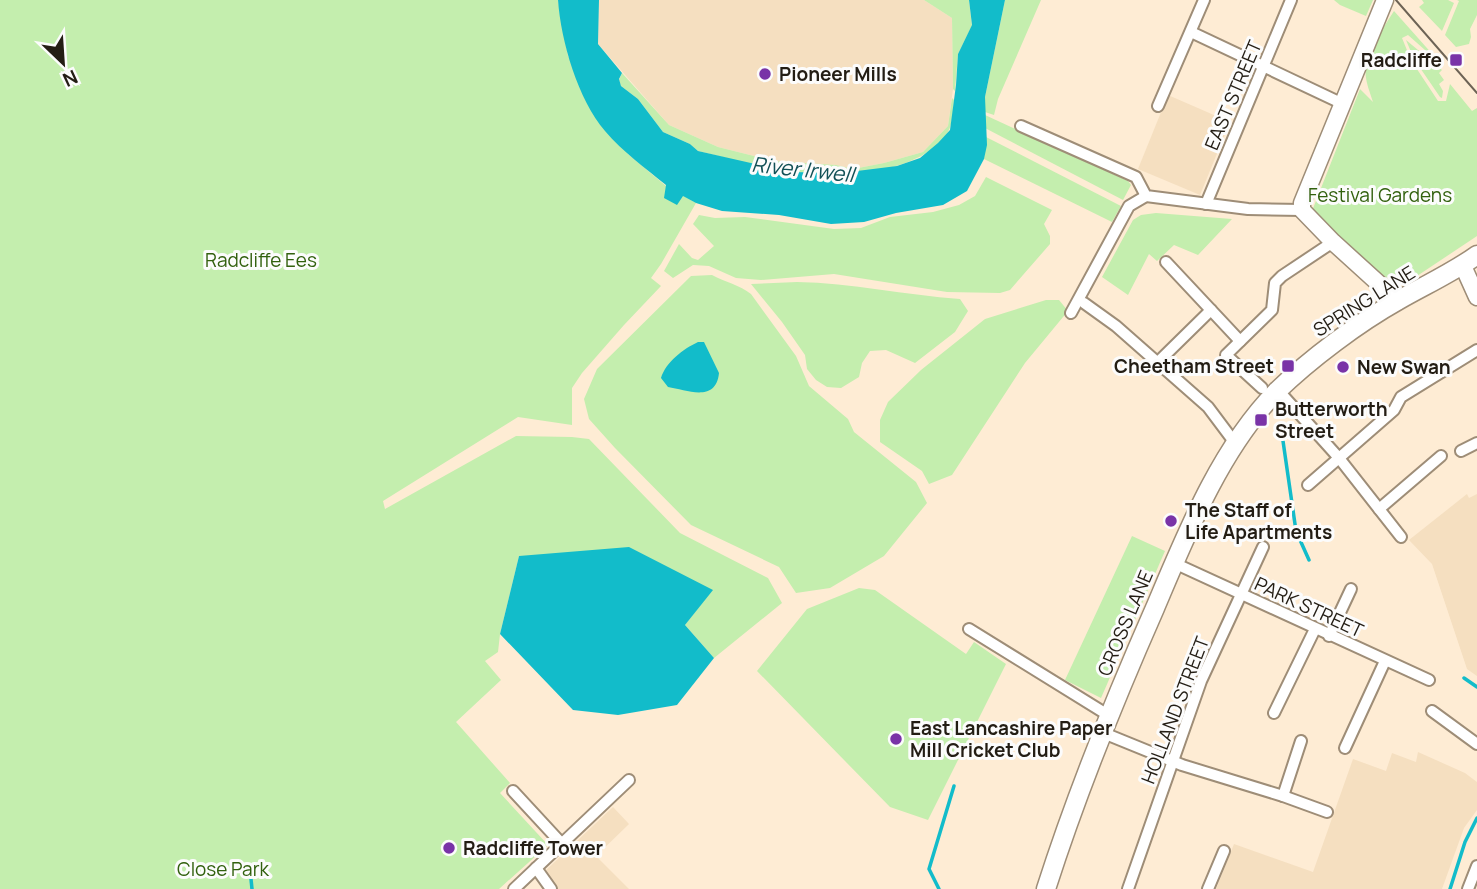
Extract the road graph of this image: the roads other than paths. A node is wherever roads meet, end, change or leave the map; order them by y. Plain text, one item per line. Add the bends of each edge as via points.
1 (1204, 0) edge
2 (1292, 0) edge
3 (1385, 0) edge
4 (1191, 32) junction
5 (1264, 67) junction
6 (1341, 103) junction
7 (1158, 106) dead end
8 (1021, 126) dead end
9 (1146, 196) junction
10 (1206, 204) junction
11 (1302, 210) junction
12 (1333, 242) junction
13 (1470, 261) edge
14 (1166, 262) dead end
15 (1477, 297) edge
16 (1398, 301) junction
17 (1084, 303) dead end
18 (1210, 310) junction
19 (1070, 313) dead end
20 (1240, 341) junction
21 (1477, 350) edge
22 (1157, 363) junction
23 (1270, 389) junction
24 (1235, 443) junction
25 (1477, 443) edge
26 (1461, 451) dead end
27 (1441, 456) dead end
28 (1339, 458) junction
29 (1308, 485) dead end
30 (1379, 509) junction
31 (1401, 537) dead end
32 (1264, 547) dead end
33 (1174, 562) junction
34 (1351, 589) dead end
35 (1242, 595) junction
36 (969, 629) dead end
37 (1315, 629) junction
38 (1329, 636) junction
39 (1385, 661) junction
40 (1429, 680) dead end
41 (1432, 711) dead end
42 (1274, 713) dead end
43 (1104, 724) junction
44 (1301, 741) dead end
45 (1477, 744) edge
46 (1345, 748) dead end
47 (1172, 760) junction
48 (629, 780) dead end
49 (513, 791) dead end
50 (1283, 796) junction
51 (1327, 812) dead end
52 (562, 844) junction
53 (1224, 850) dead end
54 (1477, 866) edge
55 (536, 868) junction
56 (514, 889) edge
57 (551, 889) edge
58 (1047, 889) edge
59 (1128, 889) edge
60 (1208, 889) edge
61 (1468, 889) edge

1 - 4 street
2 - 5 street, EAST STREET
3 - 6 street
4 - 5 street
4 - 7 street
5 - 6 street
5 - 10 street, EAST STREET
6 - 11 street
8 - 9 street via 1136,177
9 - 10 street
9 - 19 street via 1129,206
10 - 11 street
11 - 12 street
12 - 16 street
12 - 20 street via 1282,276 1273,289 1272,310
13 - 15 street
13 - 16 main road, SPRING LANE
14 - 18 street
16 - 23 main road, SPRING LANE
17 - 22 street
18 - 20 street
18 - 22 street
20 - 23 street via 1226,355
21 - 28 street via 1401,397 1397,407
22 - 24 street via 1208,407
23 - 24 main road, CROSS LANE
23 - 28 street
24 - 33 main road, CROSS LANE
25 - 26 street
27 - 30 street
28 - 29 street
28 - 30 street
30 - 31 street
32 - 35 street, HOLLAND STREET
33 - 35 street, PARK STREET
33 - 43 main road, CROSS LANE
34 - 38 street
35 - 37 street, PARK STREET
35 - 47 street, HOLLAND STREET via 1201,681
36 - 43 street
37 - 38 street, PARK STREET
37 - 42 street
38 - 39 street, PARK STREET
39 - 40 street, PARK STREET
39 - 46 street
41 - 45 street
43 - 47 street
43 - 58 main road, CROSS LANE
44 - 50 street
47 - 50 street
47 - 59 street, HOLLAND STREET
48 - 52 street
49 - 52 street
50 - 51 street
52 - 55 street
53 - 60 street
54 - 61 street
55 - 56 street
55 - 57 street

